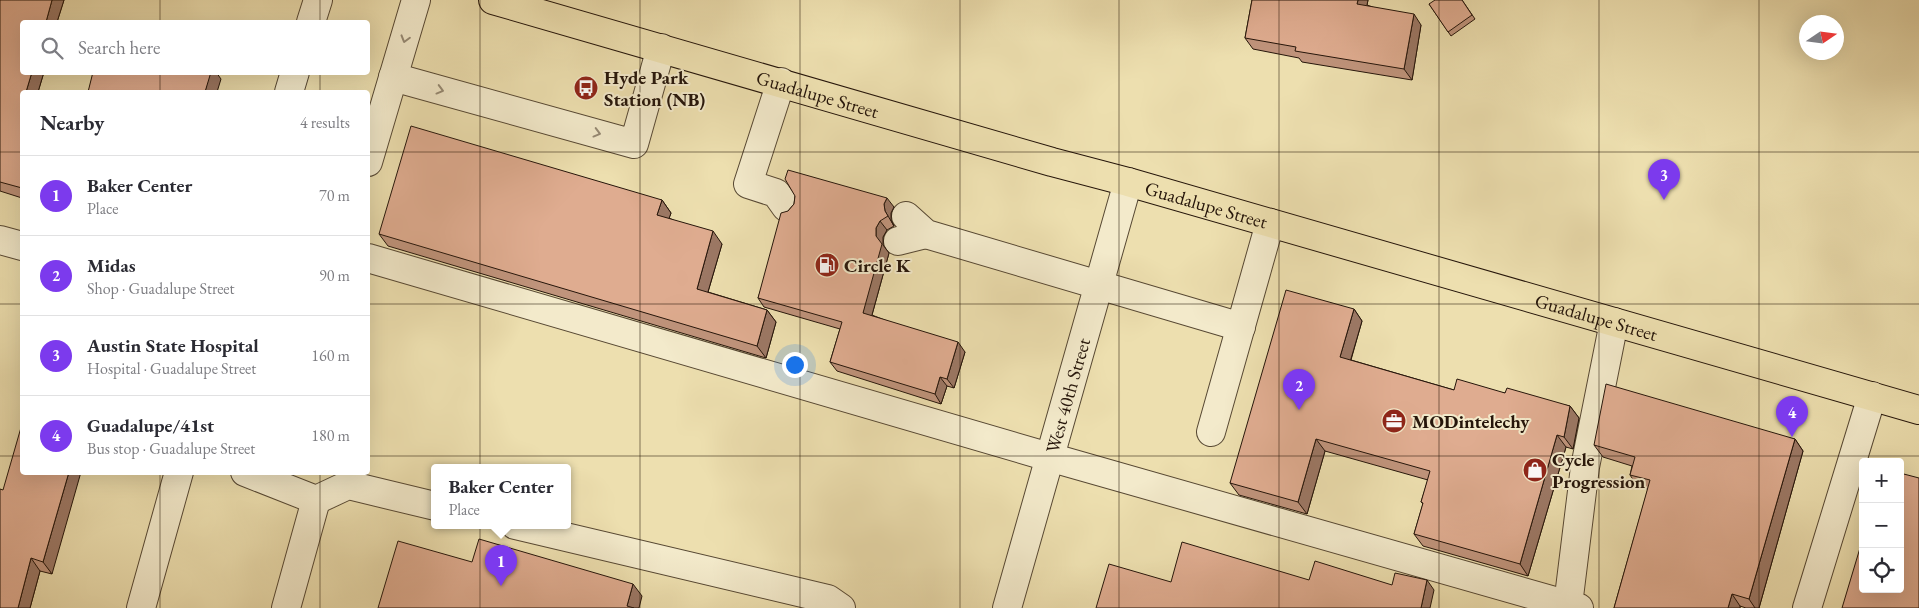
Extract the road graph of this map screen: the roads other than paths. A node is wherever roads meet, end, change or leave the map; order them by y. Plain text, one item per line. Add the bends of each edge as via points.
1 (318, 0) edge
2 (416, 0) edge
3 (493, 0) edge
4 (312, 20) edge
5 (660, 48) junction
6 (294, 75) edge
7 (393, 77) junction
8 (780, 82) junction
9 (290, 90) edge
10 (370, 155) edge
11 (1128, 182) junction
12 (785, 195) edge
13 (1270, 223) junction
14 (902, 228) dead end
15 (0, 240) edge
16 (20, 245) edge
17 (370, 259) edge
18 (1098, 286) junction
19 (1614, 322) junction
20 (1241, 327) junction
21 (1872, 396) junction
22 (1919, 410) edge
23 (1211, 432) dead end
24 (1049, 457) junction
25 (178, 475) edge
26 (253, 475) edge
27 (316, 500) junction
28 (431, 505) edge
29 (531, 529) edge
30 (1574, 607) edge
31 (141, 608) edge
32 (286, 608) edge
33 (841, 608) edge
34 (1007, 608) edge
35 (1807, 608) edge

1 - 4 street
2 -> 7 street
3 - 5 main road, Guadalupe Street
7 -> 5 street via 634,144
5 - 8 main road, Guadalupe Street
6 - 9 street
7 - 10 street
8 - 11 main road, Guadalupe Street
8 - 12 street via 748,184
11 - 13 main road, Guadalupe Street
11 - 18 street, West 40th Street
13 - 19 main road, Guadalupe Street
13 - 20 street
14 - 18 street
15 - 16 street
17 - 24 street
18 - 20 street
18 - 24 street, West 40th Street
19 - 21 main road, Guadalupe Street
19 - 30 street via 1585,467
20 - 23 street
21 - 22 main road, Guadalupe Street
21 - 35 street
24 - 30 street
24 - 34 street, West 40th Street
25 - 31 street
26 - 27 street
27 - 28 street via 348,485
27 - 32 street
29 - 33 street via 828,599

